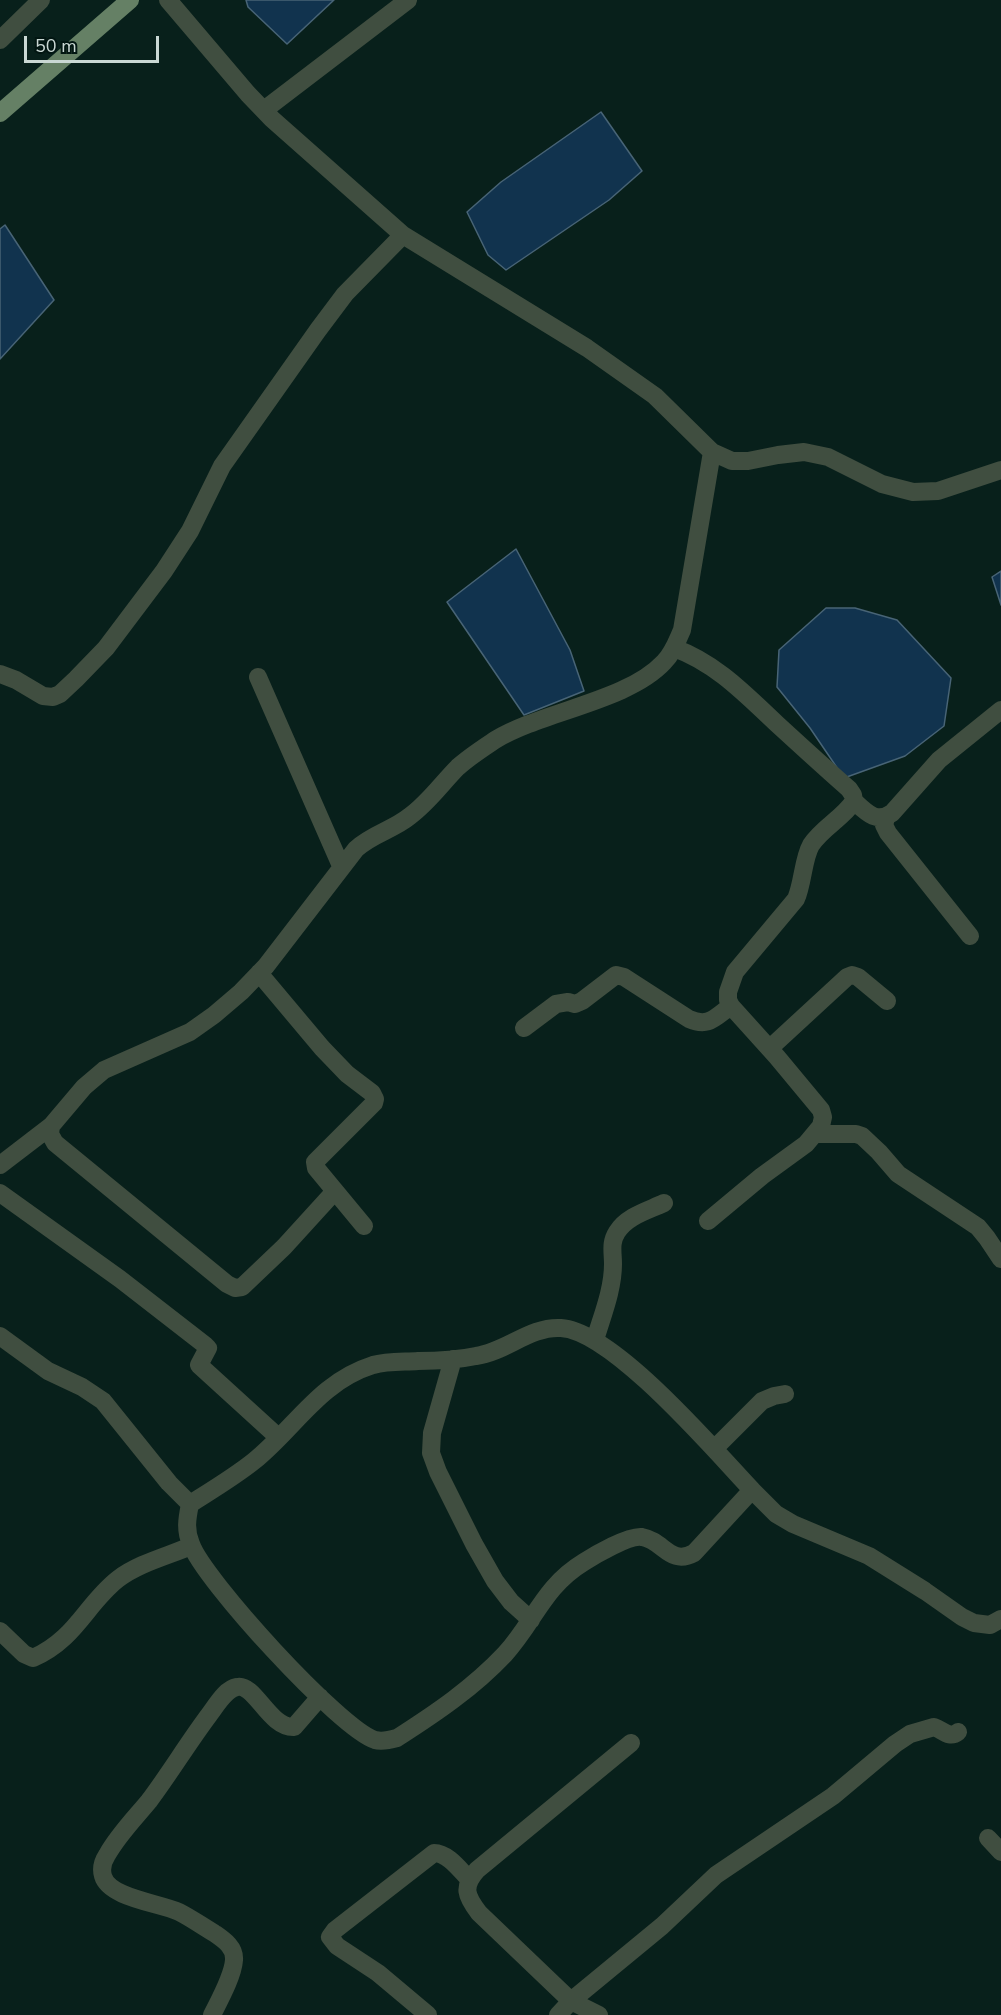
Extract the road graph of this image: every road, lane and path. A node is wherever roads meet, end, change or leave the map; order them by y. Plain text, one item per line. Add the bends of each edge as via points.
1 (41, 0) edge
2 (130, 0) edge
3 (168, 0) edge
4 (408, 0) edge
5 (0, 40) edge
6 (264, 110) junction
7 (0, 113) edge
8 (403, 235) junction
9 (712, 452) junction
10 (1001, 470) edge
11 (674, 648) junction
12 (0, 675) edge
13 (258, 677) dead end
14 (1001, 710) edge
15 (854, 801) junction
16 (886, 818) junction
17 (341, 866) junction
18 (970, 936) dead end
19 (259, 973) junction
20 (887, 1000) dead end
21 (731, 1006) junction
22 (524, 1028) dead end
23 (770, 1048) junction
24 (51, 1126) junction
25 (816, 1134) junction
26 (0, 1165) edge
27 (335, 1191) junction
28 (0, 1193) edge
29 (664, 1203) dead end
30 (708, 1221) dead end
31 (364, 1226) dead end
32 (1001, 1259) edge
33 (0, 1336) edge
34 (595, 1340) junction
35 (453, 1359) junction
36 (785, 1394) dead end
37 (278, 1437) junction
38 (714, 1449) junction
39 (752, 1490) junction
40 (190, 1504) junction
41 (191, 1546) junction
42 (1001, 1619) edge
43 (531, 1620) junction
44 (0, 1631) edge
45 (320, 1697) junction
46 (958, 1732) dead end
47 (631, 1743) dead end
48 (988, 1838) dead end
49 (1001, 1852) edge
50 (469, 1879) junction
51 (571, 2001) junction
52 (212, 2015) edge
53 (428, 2015) edge
54 (558, 2015) edge
55 (599, 2015) edge

1 - 5 street
2 - 7 main road
3 - 6 street
4 - 6 street
6 - 8 street
8 - 9 street via 597,355 655,396
8 - 12 street via 345,294 318,330 222,466 190,531 164,571 106,648 53,697
9 - 10 street via 732,461 748,461 804,452 828,457 882,484 913,492 938,491
9 - 11 street via 684,621
11 - 15 street via 709,664 731,681 849,789
11 - 17 street via 643,679 497,739 459,766 408,819 365,840
13 - 17 street
14 - 16 street via 939,760
15 - 16 street via 870,816
15 - 21 street via 811,845 796,899 730,982
16 - 18 street via 888,833
17 - 19 street
19 - 24 street via 190,1032 104,1070
19 - 27 street via 322,1048 375,1099 315,1162
20 - 23 street via 858,977 847,977
21 - 22 street via 708,1023 699,1024 616,975 582,1001 556,1004
21 - 23 street
23 - 25 street via 821,1110 823,1117
24 - 26 street
24 - 27 street via 55,1143 235,1288 242,1287 284,1247
25 - 30 street
25 - 32 street via 862,1136 898,1174 978,1227
27 - 31 street
28 - 37 street via 205,1345 208,1348 199,1365
29 - 34 street via 632,1218 617,1232 611,1244 610,1292
33 - 40 street via 48,1371 103,1401
34 - 35 street via 584,1333 545,1329 492,1353
34 - 38 street via 641,1376
35 - 37 street via 375,1364 352,1374 333,1384
35 - 43 street via 432,1434 431,1453 495,1581
36 - 38 street via 762,1401
37 - 40 street via 255,1460
38 - 39 street
39 - 42 street via 776,1514 868,1556 962,1617 990,1624
39 - 43 street via 694,1553 678,1557 640,1536 627,1540 560,1578
40 - 41 street via 186,1527
41 - 44 street via 118,1579 65,1639 33,1658
41 - 45 street via 250,1624
43 - 45 street via 473,1686 398,1738 375,1740
45 - 52 street via 294,1727 286,1727 243,1687 227,1693 102,1865 111,1888 177,1911 230,1945 234,1960
46 - 51 street via 953,1736 934,1727 927,1728 895,1744 842,1789 716,1875 662,1926
47 - 50 street
48 - 49 street
50 - 51 street via 468,1895 479,1913
50 - 53 street via 445,1857 434,1853 330,1937
51 - 54 street
51 - 55 street

